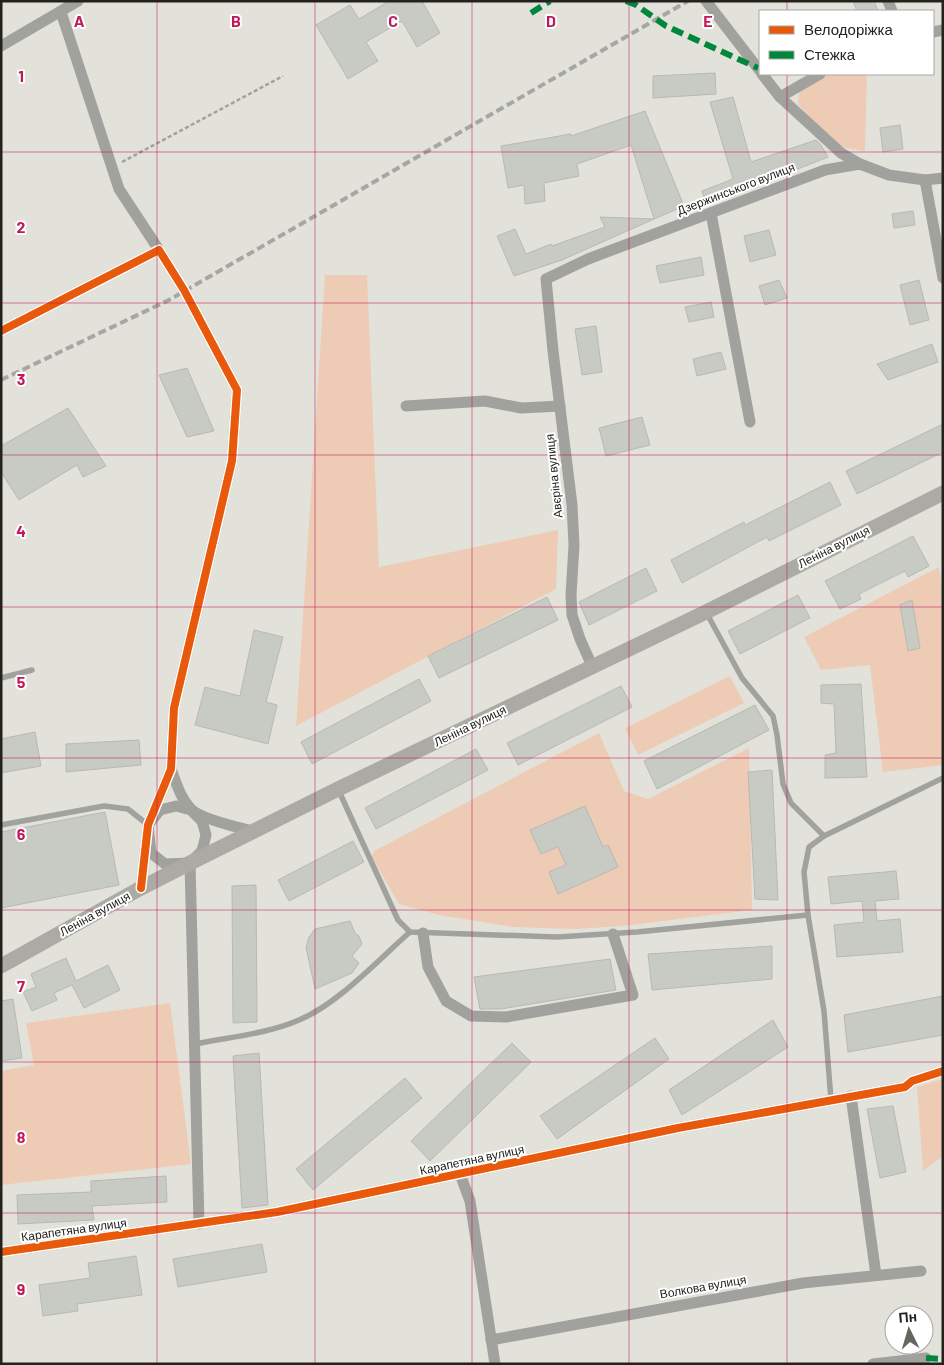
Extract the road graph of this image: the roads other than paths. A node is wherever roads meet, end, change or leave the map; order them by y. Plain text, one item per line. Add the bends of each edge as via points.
1 (78, 1) edge
2 (706, 1) edge
3 (61, 12) junction
4 (1, 46) edge
5 (759, 69) edge
6 (763, 75) edge
7 (818, 75) edge
8 (780, 97) junction
9 (860, 164) junction
10 (943, 178) edge
11 (925, 180) junction
12 (711, 213) junction
13 (159, 250) junction
14 (943, 278) edge
15 (546, 279) joint
16 (1, 331) edge
17 (406, 406) dead end
18 (560, 406) junction
19 (750, 422) dead end
20 (943, 493) edge
21 (706, 612) junction
22 (593, 668) junction
23 (32, 670) dead end
24 (1, 678) edge
25 (171, 769) junction
26 (943, 778) edge
27 (338, 789) junction
28 (191, 810) junction
29 (1, 825) edge
30 (148, 825) junction
31 (253, 831) junction
32 (824, 836) junction
33 (190, 863) junction
34 (141, 888) junction
35 (808, 915) junction
36 (410, 932) junction
37 (423, 933) junction
38 (613, 934) junction
39 (1, 966) edge
40 (195, 1044) junction
41 (943, 1071) edge
42 (851, 1096) junction
43 (830, 1100) junction
44 (460, 1174) junction
45 (199, 1224) junction
46 (1, 1252) edge
47 (921, 1271) dead end
48 (876, 1275) junction
49 (492, 1340) junction
50 (926, 1358) dead end
51 (495, 1364) edge
52 (873, 1364) edge

1 - 3 street
2 - 5 street
3 - 4 street
3 - 13 street via 119,189
6 - 8 street
7 - 8 street
8 - 9 street via 841,153
9 - 11 street via 889,175
9 - 12 street, Дзержинського вулиця via 825,170
10 - 11 street
11 - 14 street
12 - 15 street, Дзержинського вулиця via 588,259
12 - 19 street
13 - 16 street
13 - 25 street via 237,390 232,462 174,708
15 - 18 street, Авєріна вулиця
17 - 18 street via 484,401 522,408
18 - 22 street, Авєріна вулиця via 573,515 572,615
20 - 21 main road, Леніна вулиця
21 - 22 main road, Леніна вулиця
21 - 32 lane via 742,678 773,716 783,784 791,803
22 - 27 main road, Леніна вулиця
23 - 24 lane
25 - 28 street
25 - 30 street
26 - 32 lane
27 - 31 main road, Леніна вулиця
27 - 36 lane via 398,920
28 - 30 street via 176,806 160,810
28 - 31 street via 223,824
28 - 33 street via 202,821 206,836 202,851
29 - 30 lane via 104,806 128,809
30 - 33 street via 151,853 164,864
30 - 34 street
31 - 33 main road, Леніна вулиця
32 - 35 lane via 809,847 804,872
33 - 34 main road, Леніна вулиця
33 - 40 street
34 - 39 main road, Леніна вулиця
35 - 38 lane
35 - 43 lane via 824,1011
36 - 37 lane
36 - 40 lane via 330,1004 299,1020
37 - 38 lane via 557,937
37 - 38 street via 428,967 446,1001 472,1016 506,1017 633,995
40 - 45 street
41 - 42 street, Карапетяна вулиця via 905,1086
42 - 43 street, Карапетяна вулиця
42 - 48 street
43 - 44 street, Карапетяна вулиця
44 - 45 street, Карапетяна вулиця via 277,1212
44 - 49 street via 470,1200
45 - 46 street, Карапетяна вулиця
47 - 48 street, Волкова вулиця
48 - 49 street, Волкова вулиця via 803,1283
49 - 51 street
50 - 52 street

